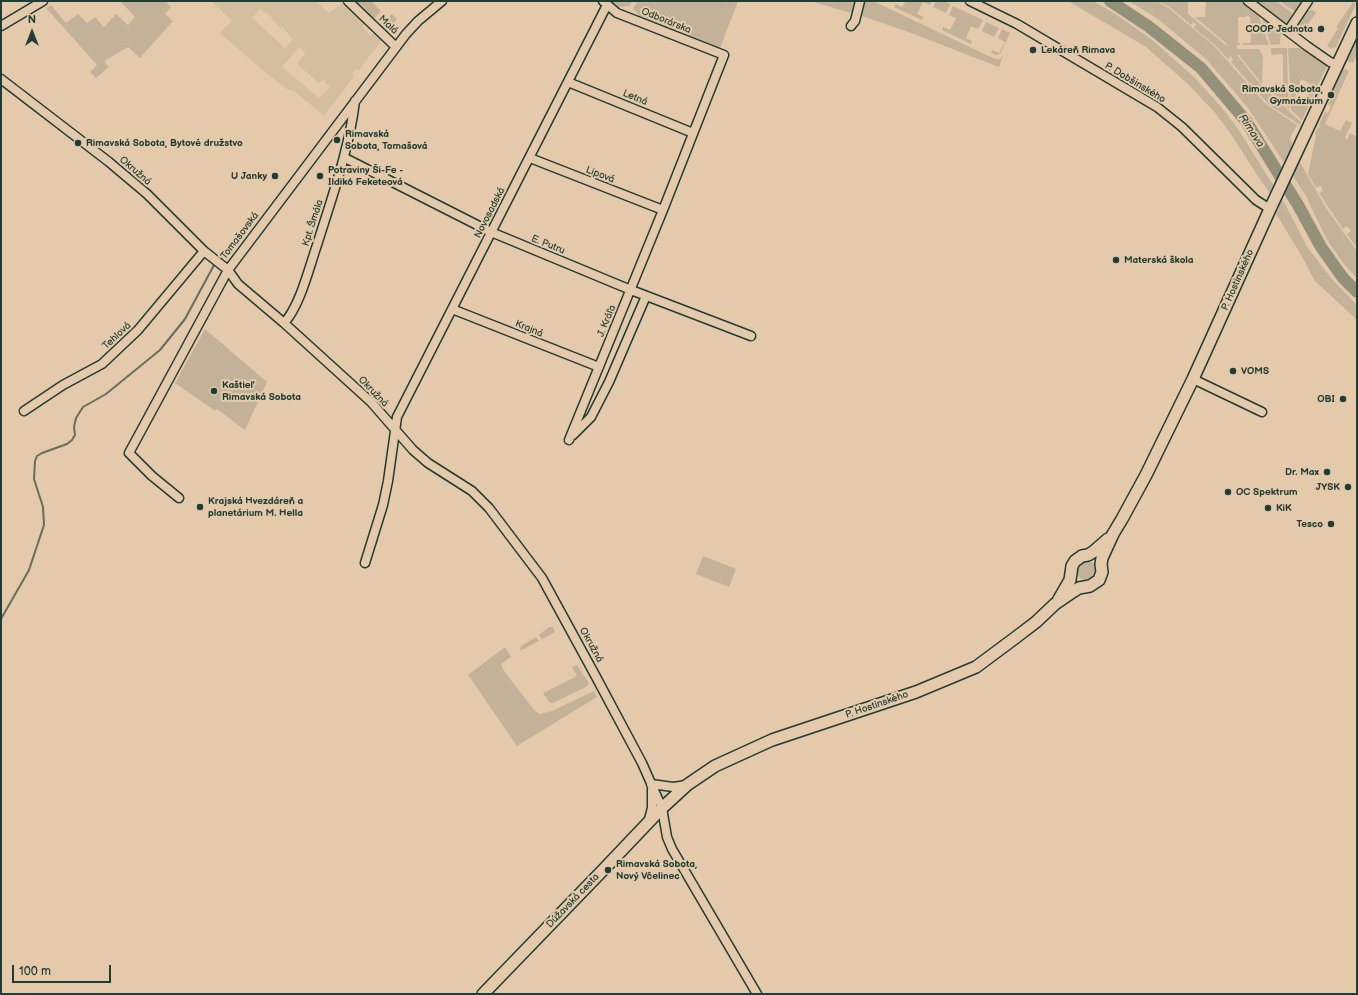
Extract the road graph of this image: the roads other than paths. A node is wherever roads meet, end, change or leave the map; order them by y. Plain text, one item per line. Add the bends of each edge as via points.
1 (43, 1) edge
2 (348, 1) edge
3 (442, 1) edge
4 (860, 1) edge
5 (970, 1) edge
6 (1248, 1) edge
7 (1308, 1) edge
8 (605, 3) edge
9 (1357, 22) edge
10 (1, 26) edge
11 (851, 26) dead end
12 (1288, 31) junction
13 (396, 47) junction
14 (724, 55) joint
15 (1337, 65) junction
16 (1, 79) edge
17 (568, 82) junction
18 (355, 100) junction
19 (693, 133) junction
20 (345, 158) junction
21 (530, 158) junction
22 (1271, 206) junction
23 (663, 210) junction
24 (491, 232) junction
25 (204, 251) junction
26 (228, 270) junction
27 (631, 290) junction
28 (646, 296) junction
29 (452, 309) junction
30 (284, 323) junction
31 (751, 336) dead end
32 (599, 367) junction
33 (1193, 379) junction
34 (24, 411) dead end
35 (1262, 412) dead end
36 (395, 431) junction
37 (179, 498) dead end
38 (1112, 534) junction
39 (1088, 555) junction
40 (365, 563) dead end
41 (1101, 564) junction
42 (1072, 574) junction
43 (1085, 586) junction
44 (1055, 604) junction
45 (651, 784) junction
46 (686, 786) junction
47 (662, 808) junction
48 (648, 823) junction
49 (483, 994) edge
50 (757, 994) edge

1 - 10 street
2 - 13 street, Malá
3 - 13 street, Tomašovská via 418,21
4 - 11 street via 855,21
5 - 22 street, P. Dobšinského via 1017,24 1157,107 1182,127 1256,200
6 - 12 street
7 - 12 street
8 - 14 street, Odborárska via 617,13
8 - 17 street, Novosadská
9 - 15 street, P. Hostinského
12 - 15 street
13 - 18 street, Tomašovská
14 - 19 street, J. Kráľa
15 - 22 street, P. Hostinského
16 - 25 street, Okružná via 118,169
17 - 19 street, Letná
17 - 21 street, Novosadská
18 - 20 street, Kpt. Šmála
18 - 26 street, Tomašovská
19 - 23 street, J. Kráľa
20 - 24 street, E. Putru
20 - 30 street, Kpt. Šmála via 308,271 291,314
21 - 23 street, Lipová
21 - 24 street, Novosadská
22 - 33 street, P. Hostinského
23 - 27 street, J. Kráľa
24 - 27 street, E. Putru
24 - 29 street, Novosadská
25 - 26 street, Okružná
25 - 34 street, Tehlová via 138,330 102,364 63,385
26 - 30 street, Okružná via 238,284
26 - 37 street, Tomašovská via 129,454
27 - 28 street, E. Putru
27 - 32 street, J. Kráľa
28 - 31 street, E. Putru
28 - 32 street, J. Kráľa via 595,410 569,440
29 - 32 street, Krajná
29 - 36 street, Novosadská via 397,417
30 - 36 street, Okružná via 371,402
33 - 35 street
33 - 38 street, P. Hostinského via 1146,475
36 - 40 street, Novosadská via 383,505
36 - 45 street, Okružná via 428,463 472,491 489,508 529,559 553,597
38 - 39 street, P. Hostinského
38 - 41 street, P. Hostinského
39 - 41 street via 1096,558
39 - 42 street, P. Hostinského via 1075,561
41 - 43 street, P. Hostinského via 1099,580
42 - 43 street via 1077,582
42 - 44 street, P. Hostinského
43 - 44 street, P. Hostinského
44 - 46 street, P. Hostinského via 1031,626 976,667 916,692 754,747 715,766
45 - 46 street
45 - 47 street, Okružná
45 - 48 street, Okružná via 652,808
46 - 47 street, P. Hostinského
47 - 48 street, Dúžavská cesta
47 - 50 street, Okružná via 667,837 672,849
48 - 49 street, Dúžavská cesta

